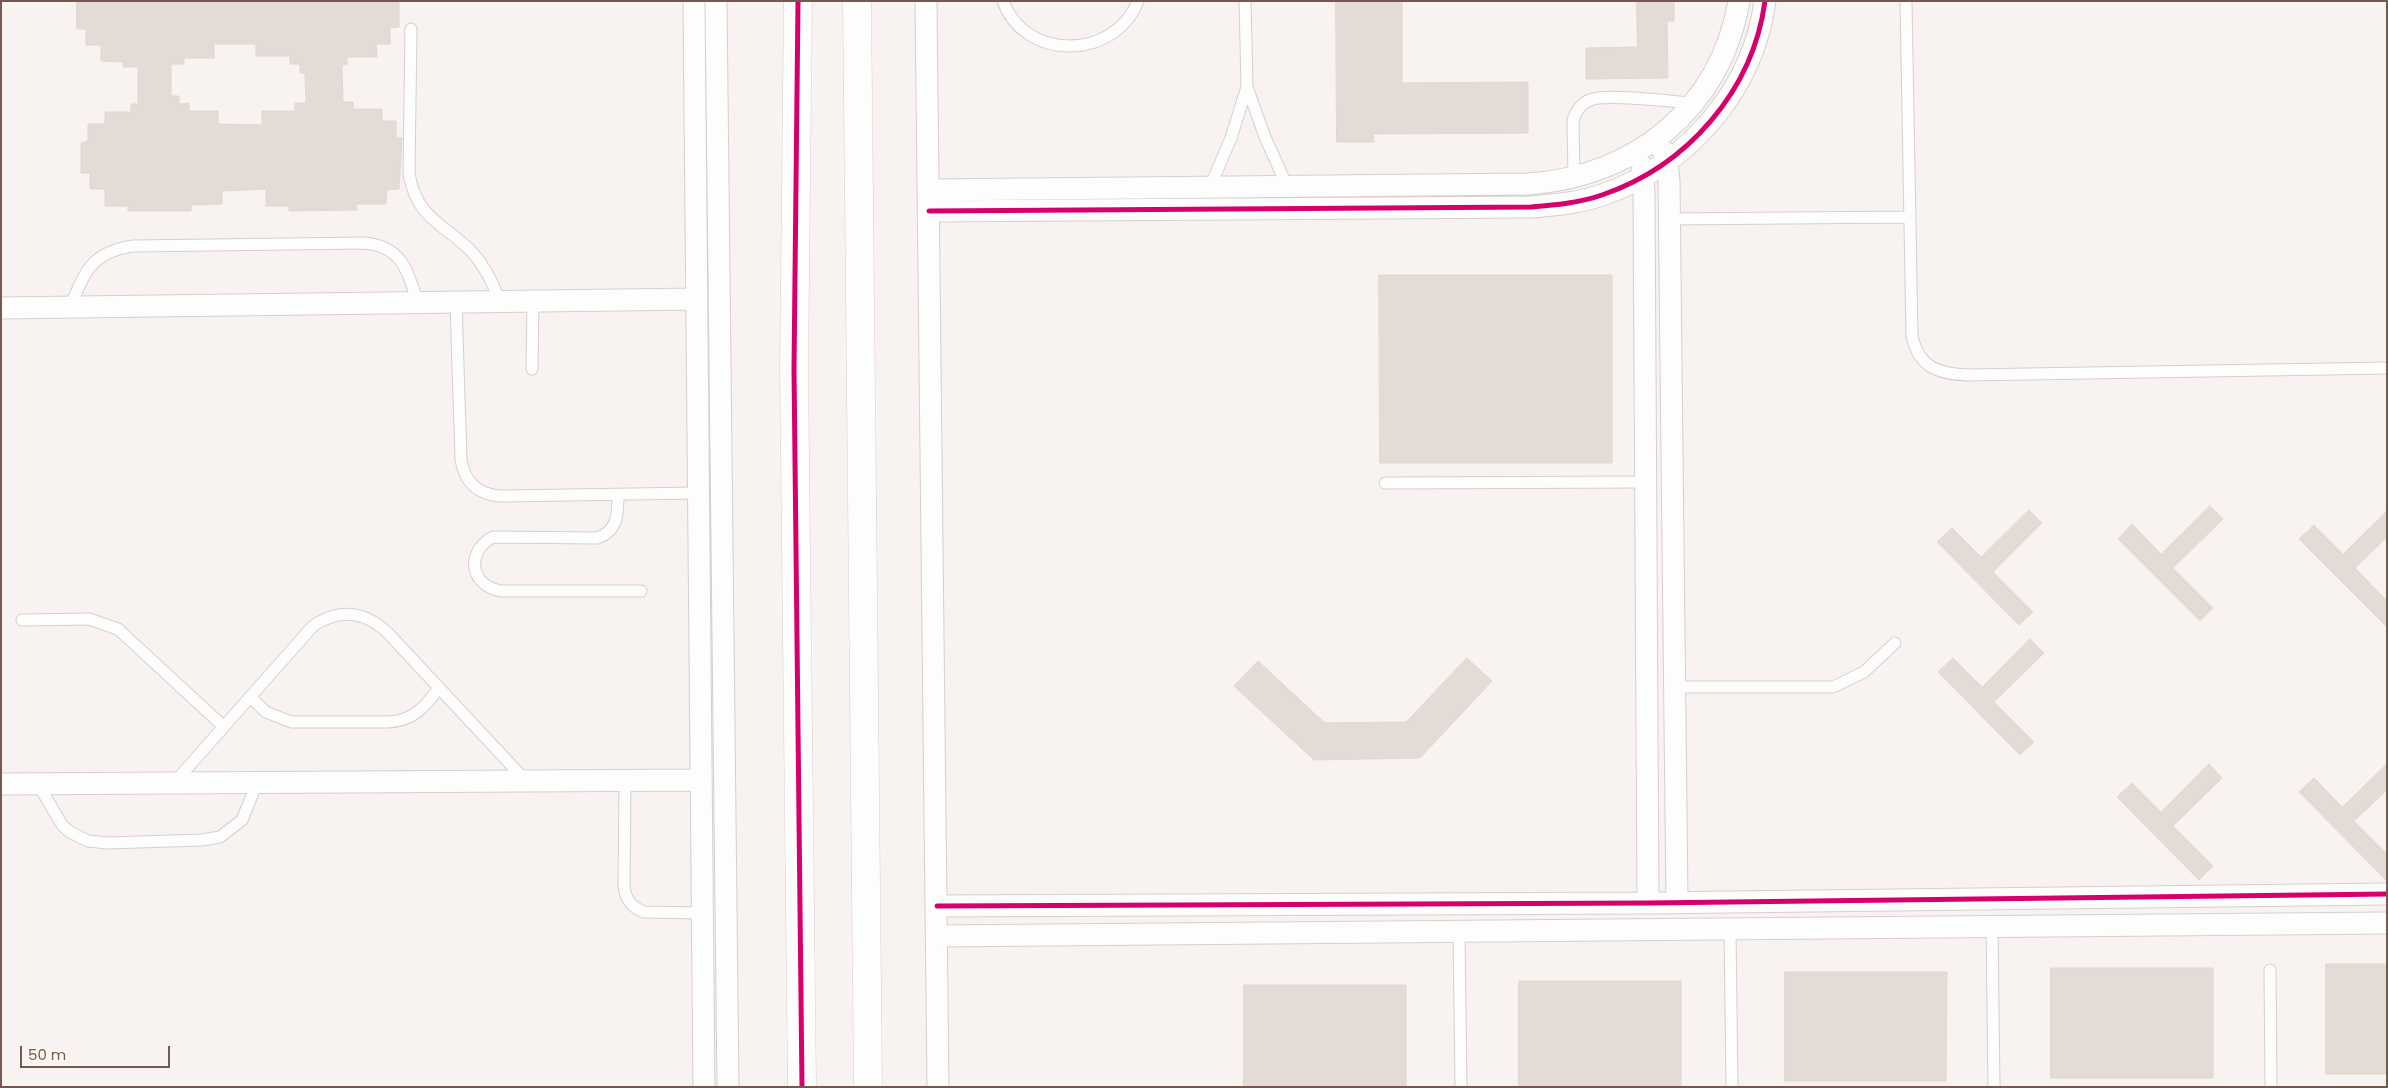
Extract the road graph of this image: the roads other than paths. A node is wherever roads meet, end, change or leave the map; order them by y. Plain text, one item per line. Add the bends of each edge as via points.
1 (694, 1) edge
2 (716, 1) edge
3 (798, 1) edge
4 (857, 1) edge
5 (926, 1) edge
6 (1004, 1) edge
7 (1138, 1) edge
8 (1245, 1) edge
9 (1739, 1) edge
10 (1765, 1) edge
11 (1906, 1) edge
12 (412, 30) dead end
13 (1247, 87) junction
14 (1694, 103) junction
15 (1659, 138) junction
16 (1639, 151) junction
17 (1667, 162) junction
18 (1644, 177) junction
19 (1574, 178) junction
20 (1287, 186) junction
21 (1210, 187) junction
22 (929, 190) junction
23 (929, 211) junction
24 (1910, 216) junction
25 (1669, 219) junction
26 (696, 300) junction
27 (533, 301) junction
28 (456, 302) junction
29 (500, 302) junction
30 (418, 303) junction
31 (70, 307) junction
32 (1, 308) edge
33 (2387, 368) edge
34 (532, 369) dead end
35 (1646, 482) junction
36 (1385, 483) dead end
37 (698, 493) junction
38 (618, 495) junction
39 (642, 591) dead end
40 (22, 620) dead end
41 (1896, 644) dead end
42 (1676, 687) junction
43 (440, 688) junction
44 (250, 698) junction
45 (224, 727) junction
46 (701, 780) junction
47 (526, 781) junction
48 (625, 781) junction
49 (257, 783) junction
50 (1, 784) edge
51 (38, 784) junction
52 (173, 784) junction
53 (1677, 843) junction
54 (1648, 844) junction
55 (2387, 894) edge
56 (1648, 902) junction
57 (1677, 902) junction
58 (937, 906) junction
59 (702, 913) junction
60 (2387, 923) edge
61 (1992, 926) junction
62 (1730, 929) junction
63 (1459, 931) junction
64 (937, 936) junction
65 (2270, 970) dead end
66 (704, 1087) edge
67 (728, 1087) edge
68 (802, 1087) edge
69 (868, 1087) edge
70 (938, 1087) edge
71 (1461, 1087) edge
72 (1732, 1087) edge
73 (1994, 1087) edge
74 (2270, 1087) edge

1 - 26 street
2 - 67 street
3 - 68 street via 794,369
4 - 69 street
5 - 22 street
6 - 7 lane via 1012,18 1034,38 1062,47 1092,44 1117,30
8 - 13 lane
9 - 14 street via 1730,39 1720,62
10 - 17 street via 1757,37 1737,85 1706,128
11 - 24 lane
12 - 29 lane via 409,174 413,192 428,217 460,240 480,262
13 - 20 lane
13 - 21 lane via 1231,138
14 - 15 street
14 - 19 lane via 1604,97 1584,103 1573,120
15 - 16 street
15 - 17 street
16 - 18 street
16 - 19 street
17 - 18 street
17 - 25 street
18 - 23 street via 1578,202 1531,207
18 - 35 street
19 - 20 street via 1526,184
20 - 21 street
21 - 22 street
22 - 23 street
23 - 58 street
24 - 25 lane
24 - 33 lane via 1912,336 1924,362 1940,372 1968,375
25 - 42 street
26 - 27 street
26 - 37 street
27 - 29 street
27 - 34 lane
28 - 29 street
28 - 30 street
28 - 38 lane via 462,468 471,484 494,496
30 - 31 street
30 - 31 lane via 408,273 398,257 383,246 365,242 115,249 91,264
31 - 32 street
35 - 36 lane
35 - 54 street
37 - 38 lane
37 - 46 street
38 - 39 lane via 614,527 603,536 494,538 480,547 475,570 487,587 501,591
40 - 45 lane via 89,619 118,629
41 - 42 lane via 1864,672 1833,687
42 - 53 street
43 - 44 lane via 415,715 398,722 291,722 266,712
43 - 44 lane via 378,624 346,613 313,626
43 - 47 lane
44 - 45 lane
45 - 52 lane
46 - 48 street
46 - 59 street
47 - 48 street
47 - 49 street
48 - 59 lane via 624,884 627,899 637,910 644,912
49 - 51 lane via 242,820 220,837 108,843 88,841 70,832
49 - 52 street
50 - 51 street
51 - 52 street
53 - 54 street
53 - 57 street
54 - 56 street
55 - 57 street
56 - 57 street
56 - 58 street
58 - 64 street
59 - 66 street
60 - 61 street
61 - 62 street
61 - 73 lane
62 - 63 street
62 - 72 lane
63 - 64 street
63 - 71 lane
64 - 70 street
65 - 74 lane

